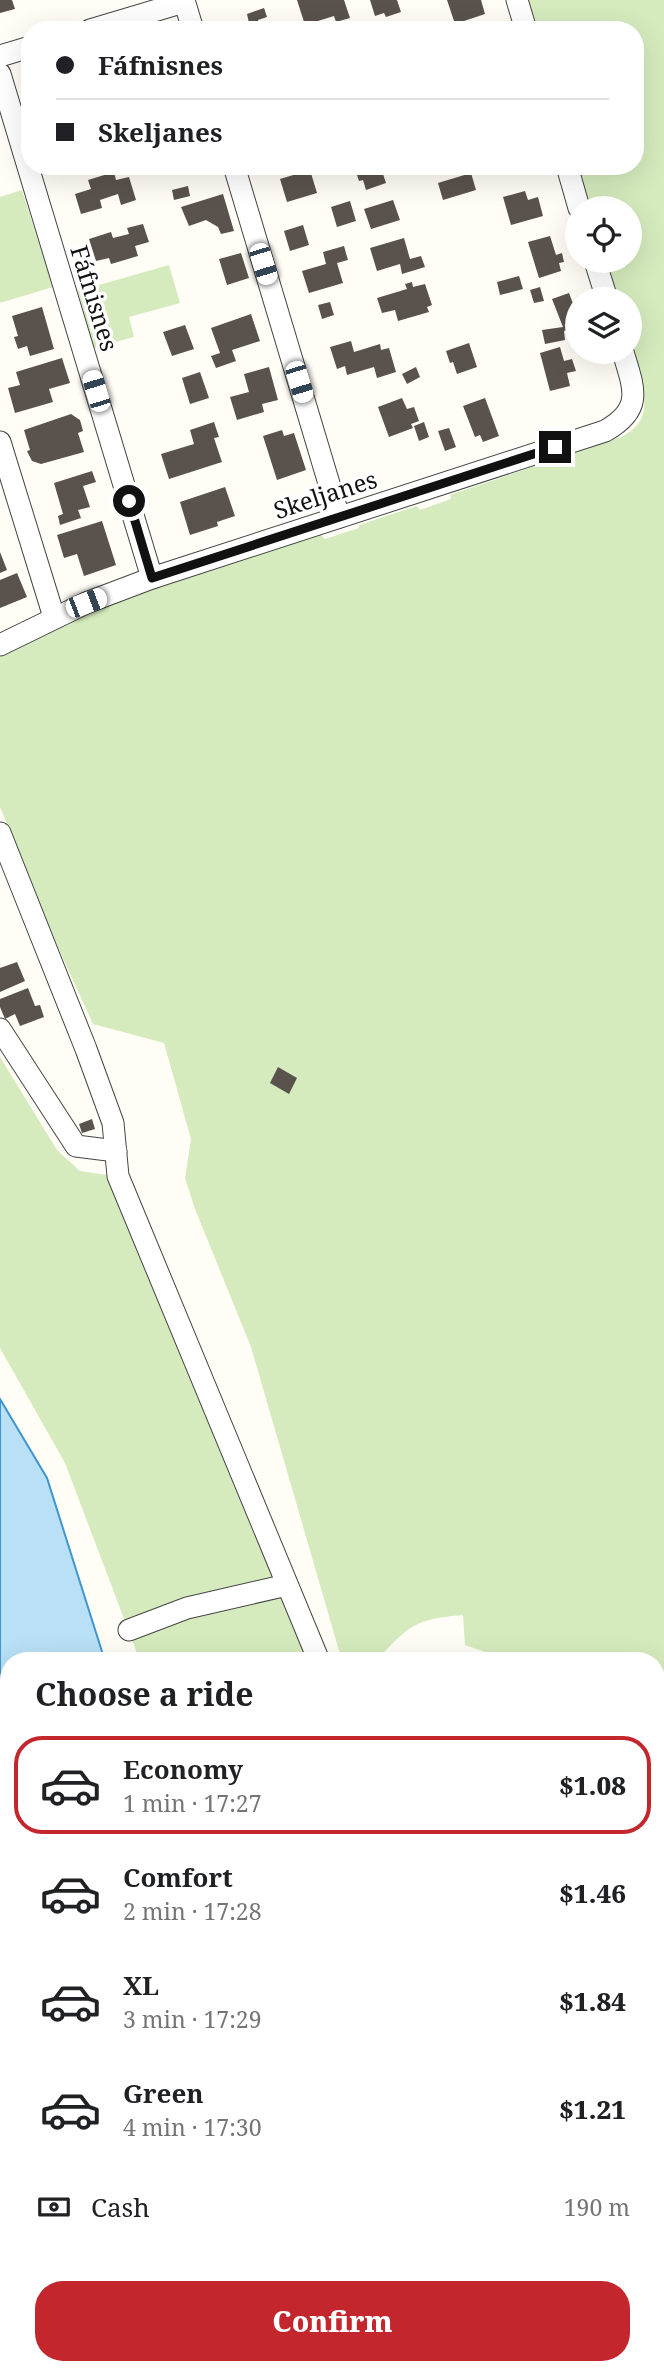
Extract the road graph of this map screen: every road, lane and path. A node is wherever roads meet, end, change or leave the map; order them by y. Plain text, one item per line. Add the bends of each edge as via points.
1 (517, 0) edge
2 (184, 1) edge
3 (119, 21) edge
4 (190, 21) edge
5 (523, 21) edge
6 (21, 50) edge
7 (0, 56) edge
8 (0, 74) edge
9 (21, 144) edge
10 (30, 175) edge
11 (237, 175) edge
12 (570, 175) edge
13 (576, 196) edge
14 (626, 364) edge
15 (0, 442) edge
16 (339, 517) junction
17 (152, 578) junction
18 (54, 617) junction
19 (0, 645) edge
20 (0, 833) edge
21 (0, 1029) edge
22 (116, 1151) junction
23 (287, 1585) junction
24 (129, 1630) dead end
25 (315, 1652) edge

1 - 5 street
2 - 3 street
2 - 4 street
6 - 7 street
8 - 9 street, Fáfnisnes
10 - 17 street, Fáfnisnes
11 - 16 street
12 - 13 street
14 - 16 street, Skeljanes via 632,387 630,412 605,431
15 - 18 street
16 - 17 street, Skeljanes
17 - 18 street, Skeljanes
18 - 19 street, Skeljanes
20 - 22 street via 113,1123
21 - 22 street via 76,1146
22 - 23 street via 118,1176
23 - 24 street via 187,1608
23 - 25 street

